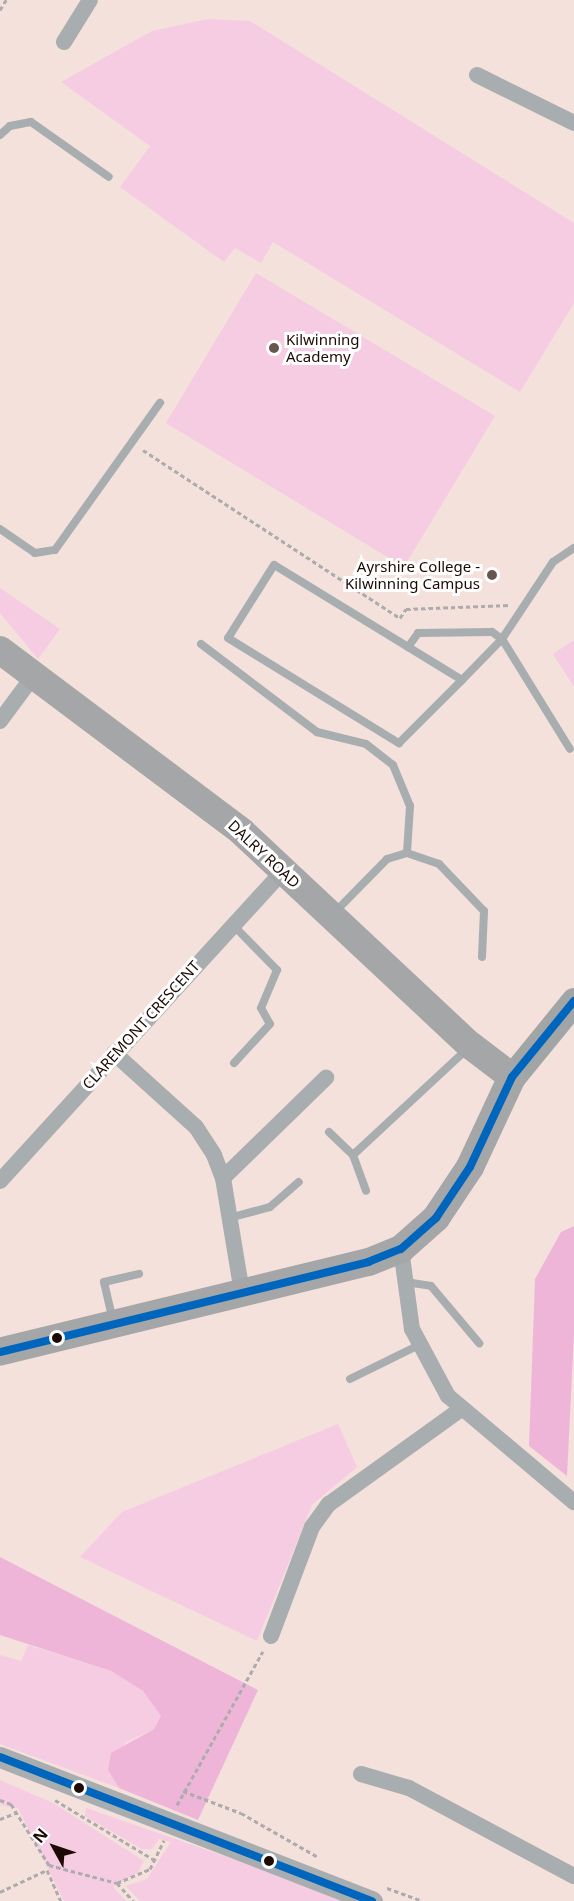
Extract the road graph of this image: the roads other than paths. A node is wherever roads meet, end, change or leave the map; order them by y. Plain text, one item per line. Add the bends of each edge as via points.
1 (90, 0) edge
2 (64, 42) dead end
3 (477, 75) dead end
4 (574, 123) edge
5 (0, 135) edge
6 (109, 177) dead end
7 (160, 403) dead end
8 (0, 529) edge
9 (574, 548) edge
10 (502, 639) junction
11 (201, 644) dead end
12 (408, 647) junction
13 (0, 650) edge
14 (34, 675) junction
15 (462, 680) junction
16 (0, 721) edge
17 (570, 749) dead end
18 (407, 854) junction
19 (283, 871) junction
20 (331, 916) junction
21 (233, 925) junction
22 (482, 957) dead end
23 (574, 1001) edge
24 (470, 1045) junction
25 (114, 1053) junction
26 (234, 1063) dead end
27 (512, 1077) junction
28 (326, 1078) dead end
29 (329, 1132) dead end
30 (353, 1155) junction
31 (222, 1178) junction
32 (0, 1181) edge
33 (299, 1182) dead end
34 (366, 1191) dead end
35 (229, 1218) junction
36 (401, 1249) junction
37 (139, 1274) dead end
38 (406, 1282) junction
39 (242, 1293) junction
40 (114, 1324) junction
41 (479, 1343) dead end
42 (419, 1345) junction
43 (0, 1352) edge
44 (350, 1379) dead end
45 (460, 1410) junction
46 (574, 1502) edge
47 (271, 1636) road end
48 (0, 1757) edge
49 (361, 1774) dead end
50 (574, 1876) edge
51 (376, 1893) edge

1 - 2 street
3 - 4 street
5 - 6 lane via 9,126 32,122
7 - 8 lane via 55,550 35,553
9 - 10 lane via 553,562
10 - 12 lane via 492,632 418,633
10 - 15 lane
10 - 17 lane
11 - 18 lane via 317,732 366,744 393,765 410,806
12 - 15 lane
12 - 15 lane via 274,565 228,638 399,743
13 - 14 highway, DALRY ROAD
14 - 16 street
14 - 19 highway, DALRY ROAD via 202,800
18 - 20 lane via 387,860
18 - 22 lane via 439,864 484,911
19 - 20 highway, DALRY ROAD
19 - 21 street, CLAREMONT CRESCENT
20 - 24 highway, DALRY ROAD
21 - 25 street, CLAREMONT CRESCENT
21 - 26 lane via 277,976 261,1008 270,1024
23 - 27 main road
24 - 27 highway, DALRY ROAD
24 - 30 lane
25 - 31 street via 196,1127
25 - 32 street, CLAREMONT CRESCENT
27 - 36 highway via 464,1175 436,1218
28 - 31 street
29 - 30 lane
30 - 34 lane
31 - 35 street
33 - 35 lane via 270,1207
35 - 39 street
36 - 38 street
36 - 39 highway
37 - 40 lane via 104,1282
38 - 41 lane via 431,1286
38 - 42 street
39 - 40 highway
40 - 43 highway
42 - 44 lane
42 - 45 street
45 - 46 street
45 - 47 street via 328,1504 312,1527
48 - 51 street
49 - 50 street via 409,1788

